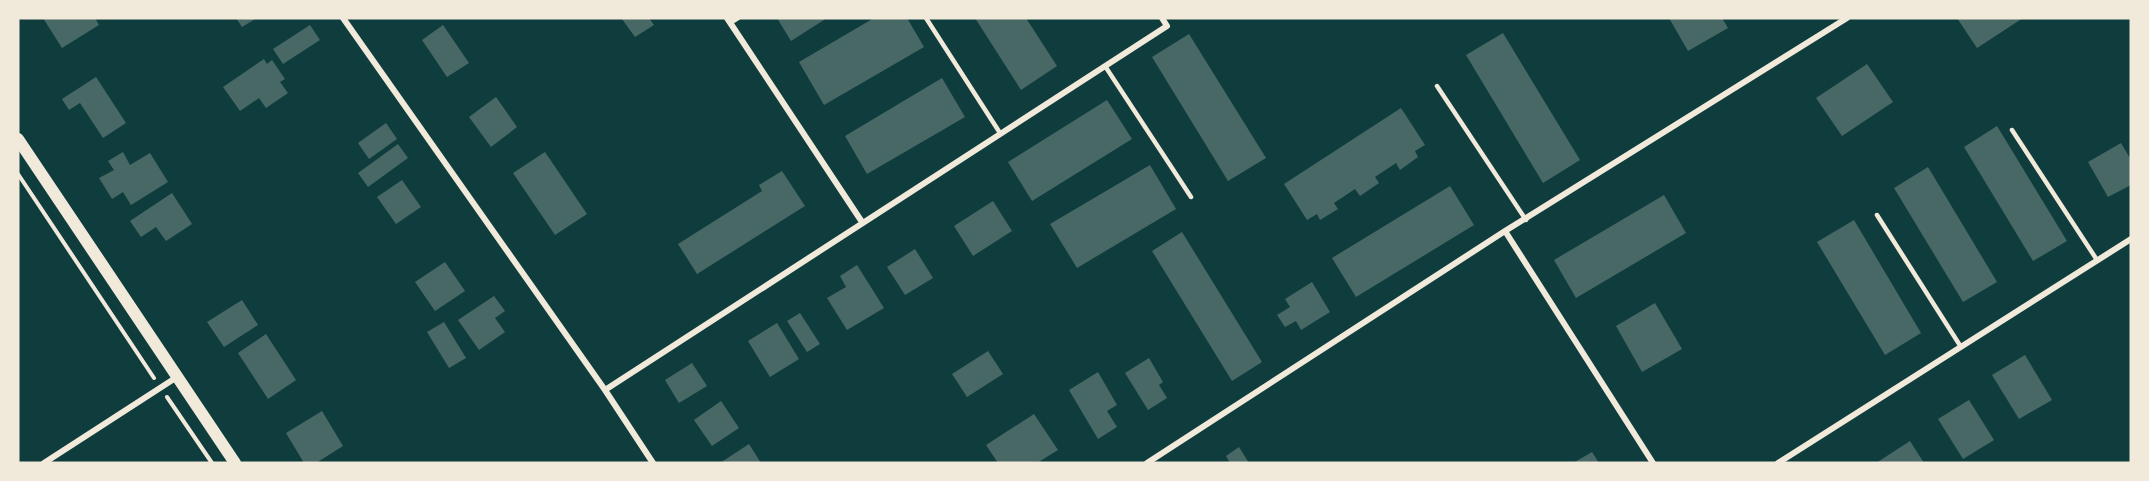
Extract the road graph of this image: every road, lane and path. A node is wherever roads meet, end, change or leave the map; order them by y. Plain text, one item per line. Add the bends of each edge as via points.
1 (343, 18) edge
2 (738, 18) edge
3 (926, 18) edge
4 (1162, 18) edge
5 (1847, 18) edge
6 (729, 21) edge
7 (1105, 66) junction
8 (1437, 86) dead end
9 (2012, 129) dead end
10 (1000, 133) junction
11 (18, 139) edge
12 (18, 174) edge
13 (1191, 197) dead end
14 (1877, 215) dead end
15 (1526, 220) junction
16 (862, 222) junction
17 (1505, 231) junction
18 (2131, 239) edge
19 (2097, 261) junction
20 (1961, 347) junction
21 (177, 377) junction
22 (161, 388) junction
23 (605, 390) junction
24 (45, 463) edge
25 (212, 463) edge
26 (235, 463) edge
27 (653, 463) edge
28 (1147, 463) edge
29 (1653, 463) edge
30 (1778, 463) edge

1 - 23 street
2 - 6 lane
3 - 10 lane
4 - 7 street via 1167,26
5 - 15 street
6 - 16 street
7 - 10 street
7 - 13 lane
8 - 15 lane
9 - 19 lane
10 - 16 street
11 - 21 main road
12 - 22 path
14 - 20 lane
15 - 17 street
16 - 23 street
17 - 28 street
17 - 29 street
18 - 19 street
19 - 20 street
20 - 30 street
21 - 22 street
21 - 26 main road
22 - 24 street
22 - 25 path
23 - 27 street

